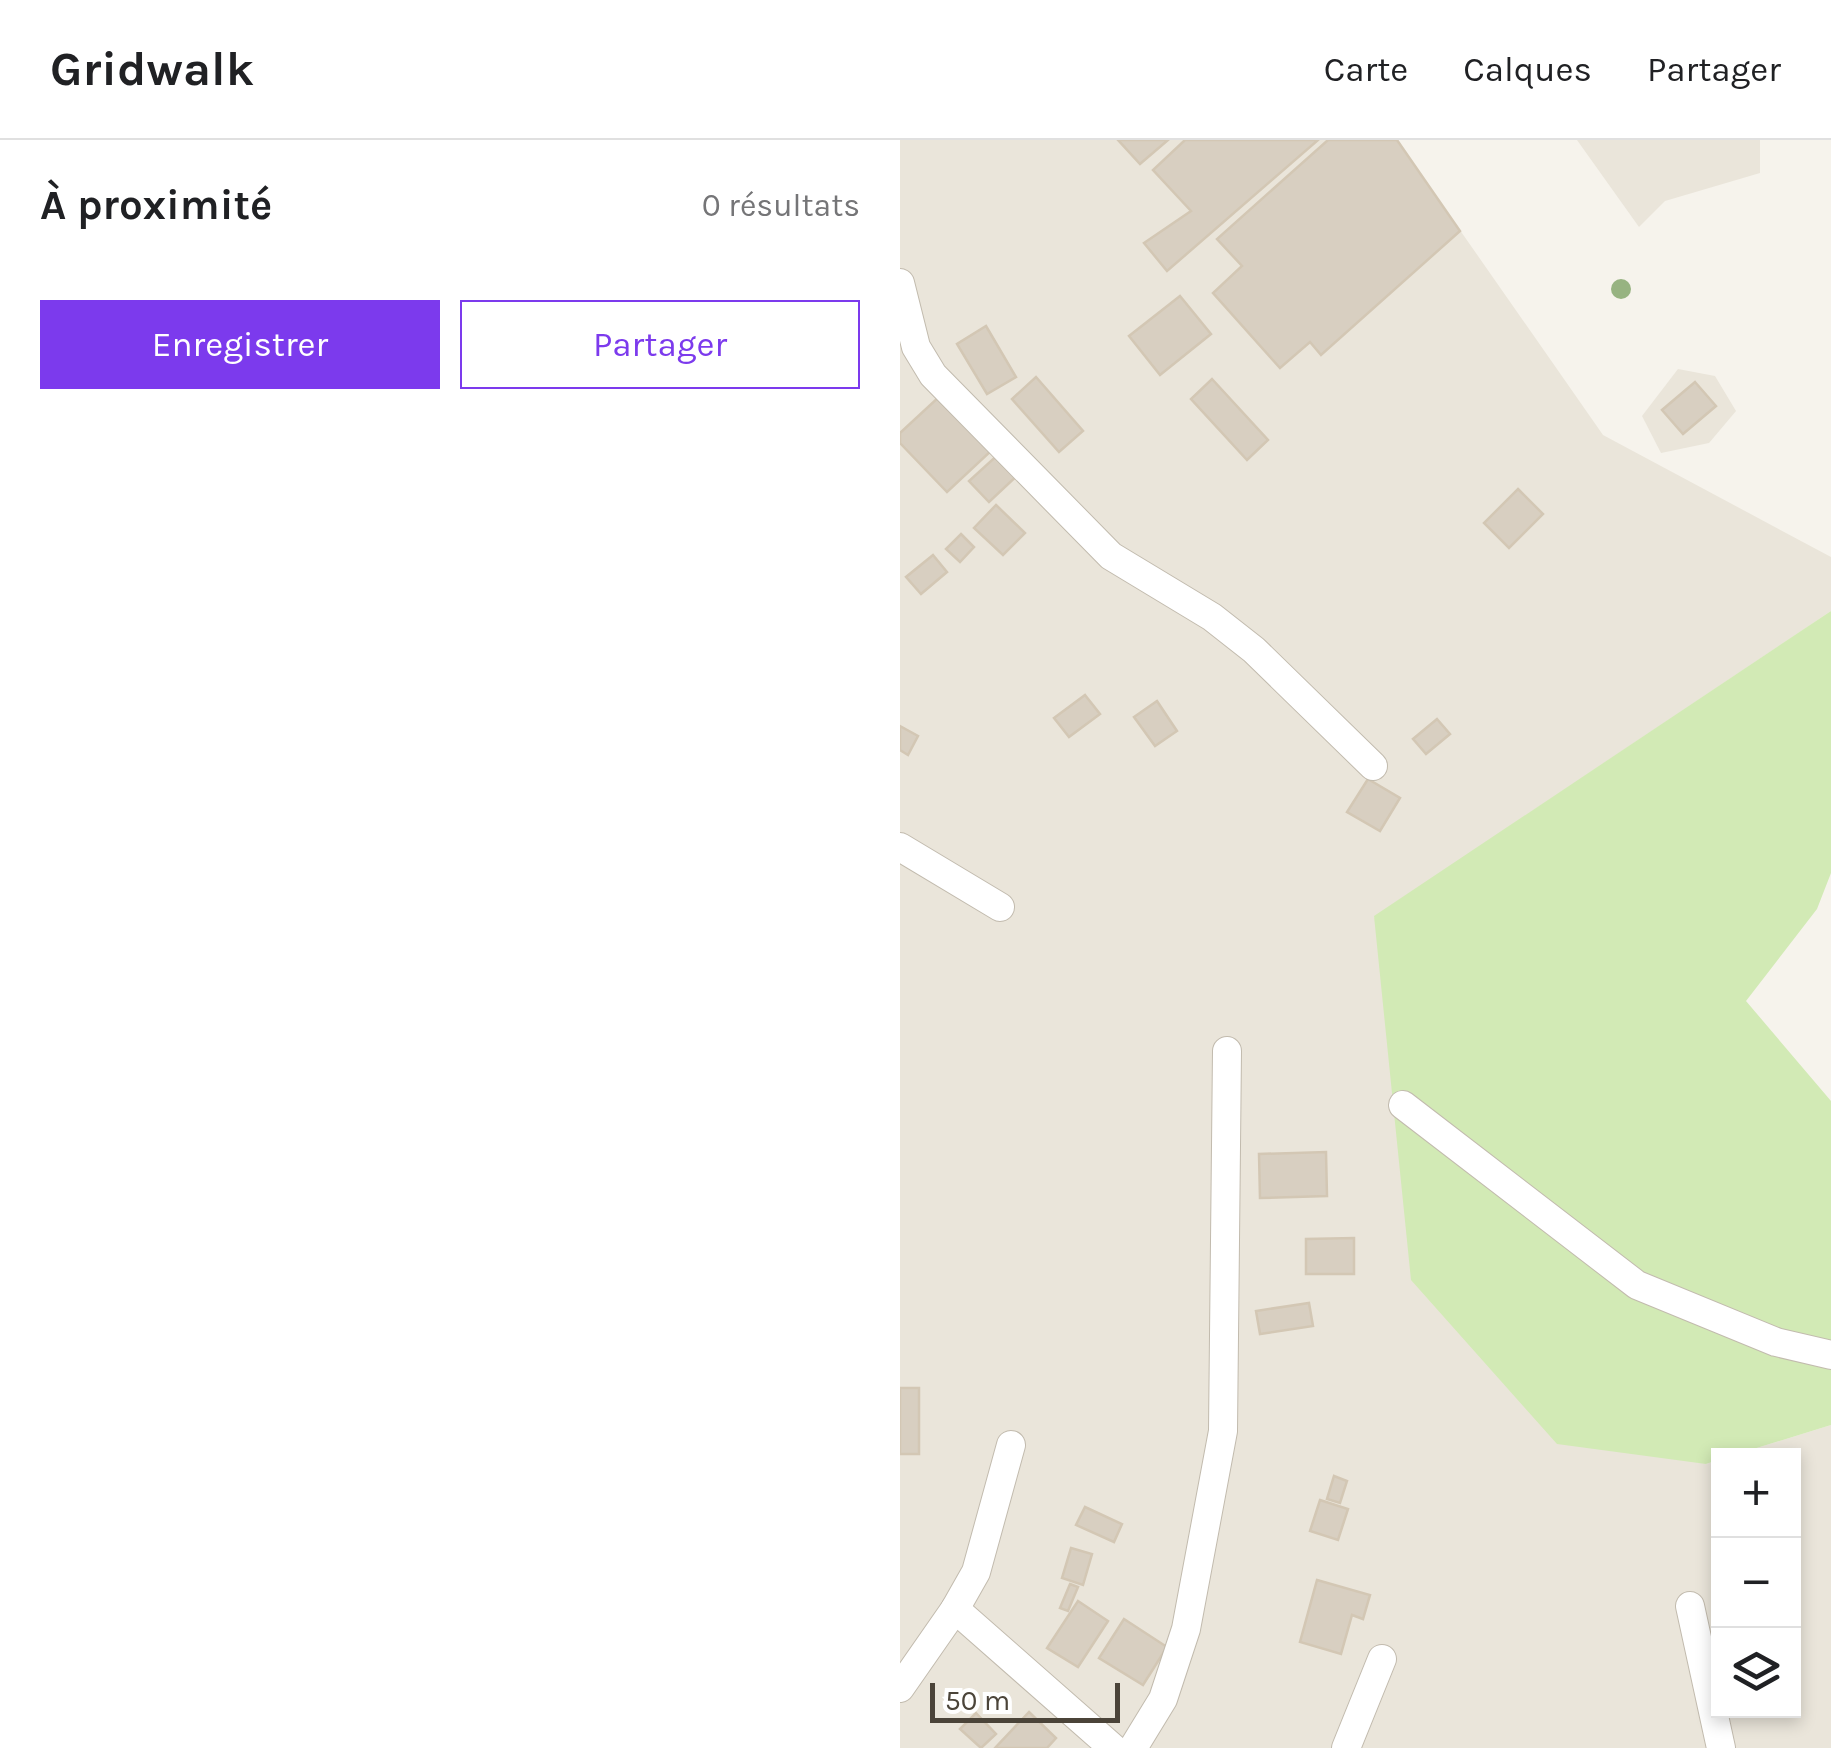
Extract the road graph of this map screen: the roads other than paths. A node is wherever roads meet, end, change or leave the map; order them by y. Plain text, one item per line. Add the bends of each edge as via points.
1 (900, 283) edge
2 (1373, 766) dead end
3 (900, 847) edge
4 (1000, 907) dead end
5 (1226, 1051) dead end
6 (1402, 1106) dead end
7 (1831, 1356) edge
8 (1011, 1446) dead end
9 (1690, 1606) dead end
10 (955, 1609) junction
11 (1382, 1660) dead end
12 (900, 1688) edge
13 (1114, 1748) edge
14 (1132, 1748) edge
15 (1346, 1748) edge
16 (1721, 1748) edge

1 - 2 street via 916,347 933,375 1111,556 1254,650
3 - 4 street
5 - 14 street via 1223,1431 1186,1629 1163,1700
6 - 7 street via 1636,1286 1776,1342
8 - 10 street via 976,1572
9 - 16 street
10 - 12 street
10 - 13 street
11 - 15 street

